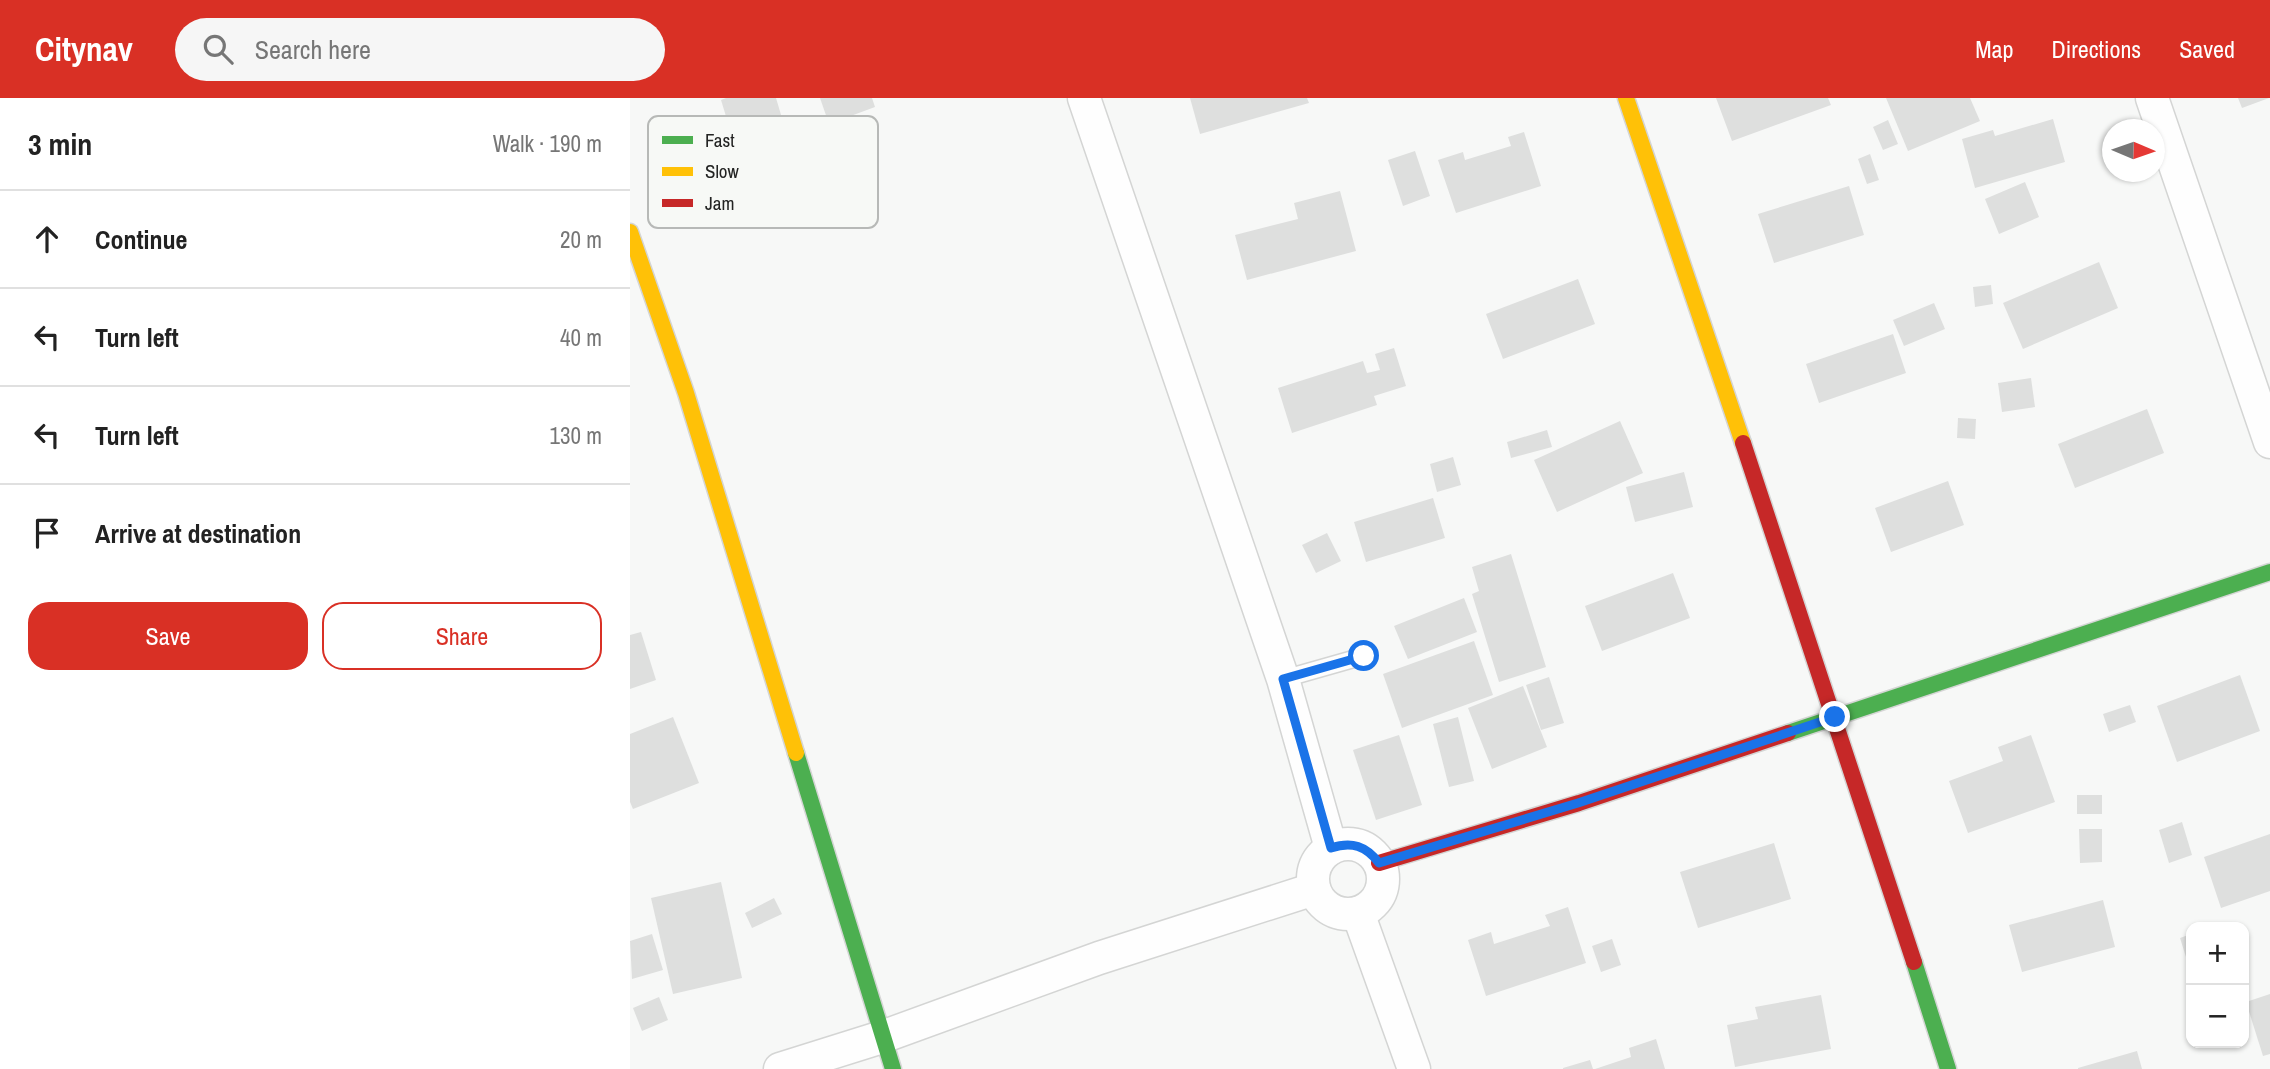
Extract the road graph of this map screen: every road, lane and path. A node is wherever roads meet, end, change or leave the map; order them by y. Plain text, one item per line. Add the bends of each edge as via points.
1 (1084, 98) edge
2 (1626, 98) edge
3 (2152, 98) edge
4 (630, 232) edge
5 (2270, 442) edge
6 (2270, 572) edge
7 (1364, 656) dead end
8 (1283, 679) junction
9 (1835, 717) junction
10 (1331, 848) junction
11 (1379, 863) junction
12 (1314, 889) junction
13 (1358, 913) junction
14 (882, 1037) junction
15 (780, 1069) edge
16 (893, 1069) edge
17 (1414, 1069) edge
18 (1948, 1069) edge

1 - 8 street
2 - 9 street
3 - 5 street
4 - 14 street via 686,393
6 - 9 street
7 - 8 lane
8 - 10 street
9 - 11 street via 1578,803
9 - 18 street
10 - 11 street via 1358,845
10 - 12 street via 1316,865
11 - 13 street via 1382,887 1377,898
12 - 13 street via 1331,910
12 - 14 street via 1099,958
13 - 17 street
14 - 15 street
14 - 16 street

